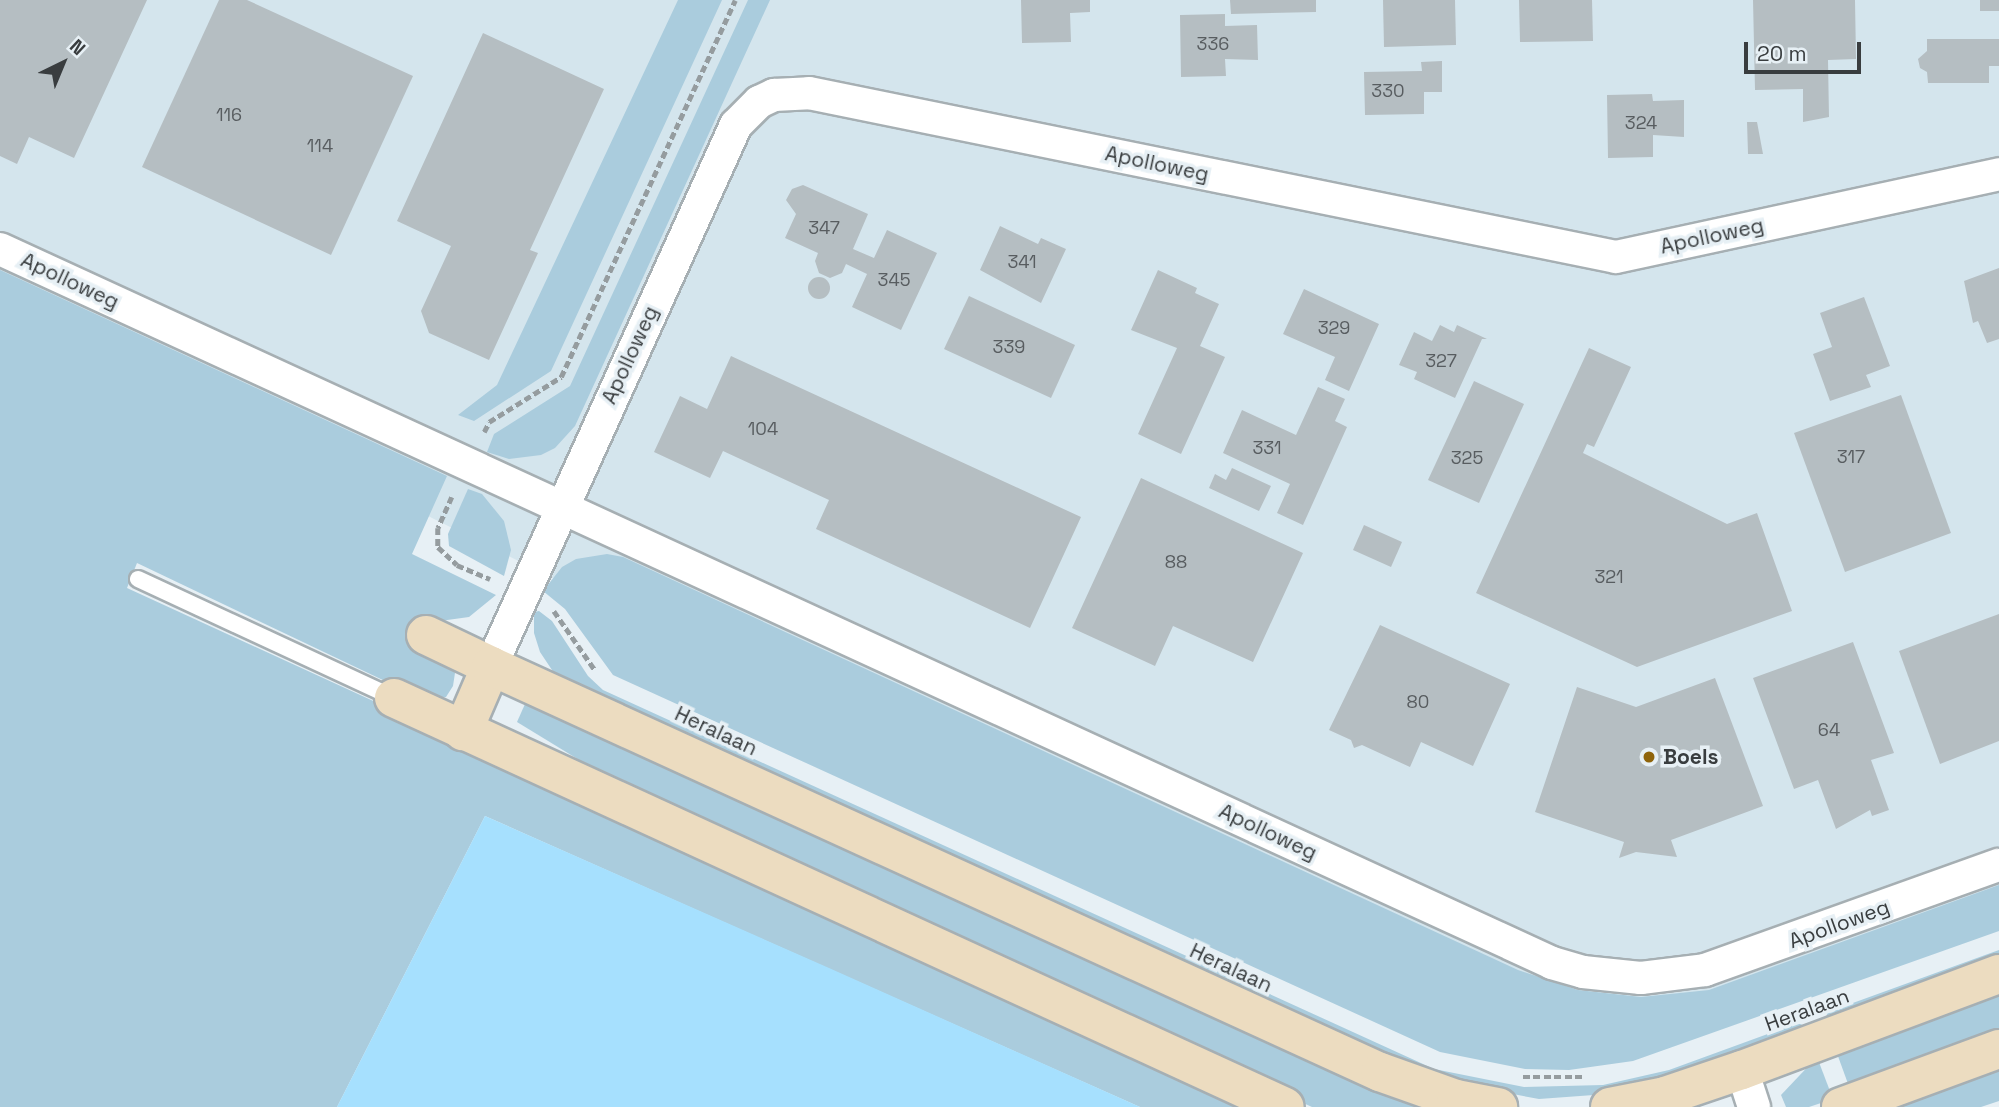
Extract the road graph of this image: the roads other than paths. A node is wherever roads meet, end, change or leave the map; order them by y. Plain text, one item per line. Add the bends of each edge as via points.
1 (1999, 174) edge
2 (0, 248) edge
3 (560, 507) junction
4 (138, 579) dead end
5 (426, 635) dead end
6 (491, 666) junction
7 (394, 698) joint
8 (463, 730) junction
9 (1999, 865) edge
10 (1999, 974) edge
11 (1999, 1049) edge
12 (1742, 1070) junction
13 (1506, 1092) edge
14 (1601, 1092) edge
15 (1285, 1107) edge
16 (1754, 1107) edge
17 (1842, 1107) edge

1 - 3 street, Apolloweg via 1616,257 789,92 759,102 736,125
2 - 3 street, Apolloweg
3 - 6 street
3 - 9 street, Apolloweg via 1492,935 1583,972 1641,978 1705,970
4 - 7 lane
5 - 6 street, Heralaan
6 - 8 street
6 - 13 street, Heralaan via 1380,1072 1444,1095
7 - 8 street
8 - 15 street
10 - 12 street, Heralaan
11 - 17 street
12 - 14 street, Heralaan via 1665,1096
12 - 16 street

